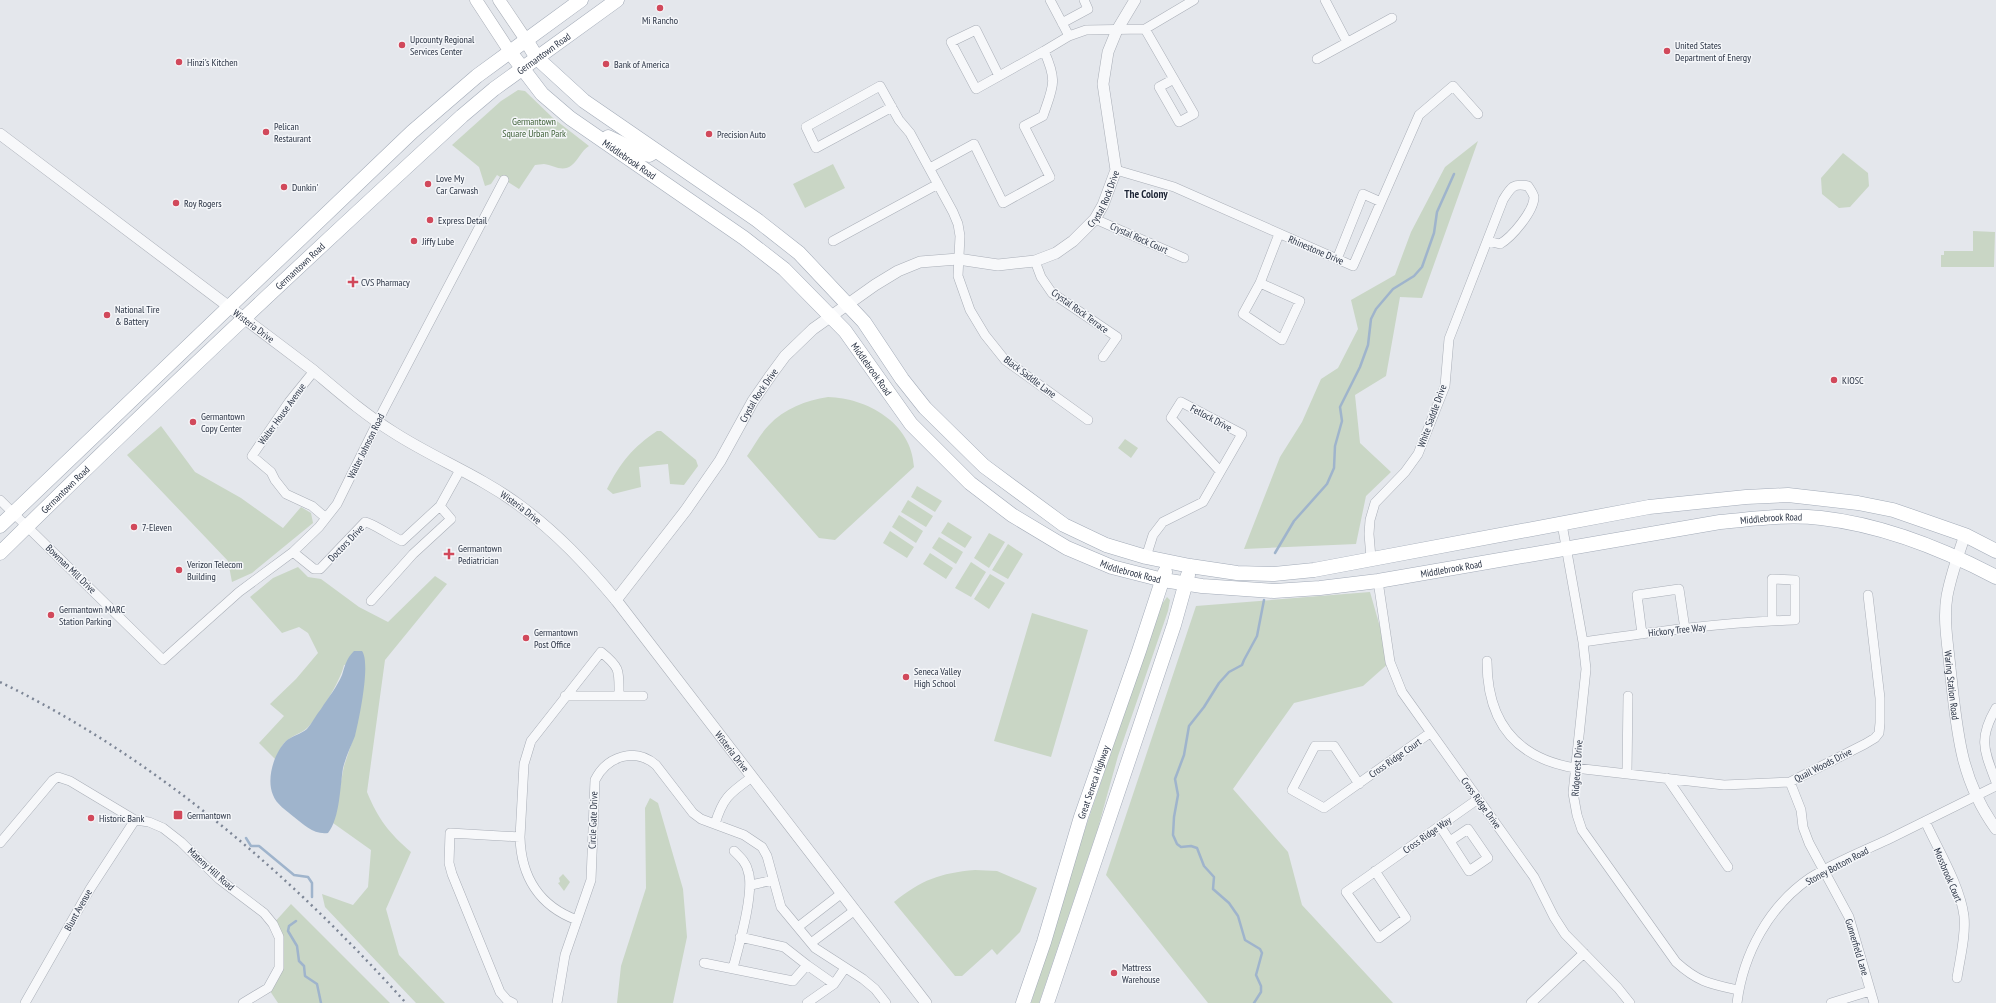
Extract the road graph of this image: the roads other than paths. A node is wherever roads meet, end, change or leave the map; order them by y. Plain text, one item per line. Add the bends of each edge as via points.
1 (476, 0) edge
2 (499, 0) edge
3 (581, 0) edge
4 (617, 0) edge
5 (1050, 0) edge
6 (1084, 0) edge
7 (1135, 0) edge
8 (1194, 0) edge
9 (1325, 0) edge
10 (1392, 18) dead end
11 (1062, 23) junction
12 (1145, 28) junction
13 (1117, 30) junction
14 (1069, 36) junction
15 (526, 40) junction
16 (1347, 42) junction
17 (1044, 51) junction
18 (510, 52) junction
19 (537, 58) junction
20 (1317, 59) dead end
21 (521, 69) junction
22 (999, 76) junction
23 (1174, 79) junction
24 (892, 107) junction
25 (1478, 114) dead end
26 (592, 133) junction
27 (0, 134) edge
28 (656, 151) junction
29 (930, 168) junction
30 (1116, 170) junction
31 (504, 180) dead end
32 (938, 184) junction
33 (1381, 202) junction
34 (1095, 218) junction
35 (1279, 234) junction
36 (833, 241) dead end
37 (1488, 241) junction
38 (1184, 258) dead end
39 (958, 259) junction
40 (1337, 259) junction
41 (1035, 261) junction
42 (1260, 283) junction
43 (848, 304) junction
44 (228, 307) junction
45 (832, 316) junction
46 (243, 318) junction
47 (1103, 357) dead end
48 (314, 370) junction
49 (1088, 420) dead end
50 (378, 421) junction
51 (460, 470) junction
52 (1220, 471) junction
53 (0, 500) edge
54 (440, 506) junction
55 (14, 513) junction
56 (326, 518) junction
57 (1562, 524) junction
58 (0, 526) edge
59 (27, 526) junction
60 (1965, 535) junction
61 (402, 541) junction
62 (1566, 550) junction
63 (1996, 550) edge
64 (293, 552) junction
65 (0, 553) edge
66 (413, 554) junction
67 (1146, 557) junction
68 (1958, 557) junction
69 (1372, 558) junction
70 (1167, 562) junction
71 (1190, 566) junction
72 (1996, 577) edge
73 (1163, 580) junction
74 (1378, 581) junction
75 (1186, 584) junction
76 (1868, 595) dead end
77 (616, 600) junction
78 (371, 601) dead end
79 (1772, 620) junction
80 (1685, 629) junction
81 (1642, 634) junction
82 (1583, 642) junction
83 (162, 660) joint
84 (1487, 661) dead end
85 (565, 696) junction
86 (619, 696) junction
87 (643, 696) dead end
88 (1628, 696) dead end
89 (1996, 708) edge
90 (1430, 733) junction
91 (1575, 768) junction
92 (1627, 773) junction
93 (752, 777) junction
94 (1667, 778) junction
95 (1790, 782) junction
96 (1996, 782) edge
97 (1359, 784) junction
98 (1996, 786) edge
99 (1976, 796) junction
100 (1478, 800) junction
101 (135, 820) junction
102 (1925, 822) junction
103 (715, 824) junction
104 (1440, 826) junction
105 (1996, 829) edge
106 (2, 837) edge
107 (520, 837) junction
108 (1450, 841) junction
109 (734, 851) dead end
110 (1728, 867) dead end
111 (1375, 871) junction
112 (1823, 871) junction
113 (773, 880) junction
114 (751, 885) junction
115 (842, 893) junction
116 (855, 910) junction
117 (577, 920) junction
118 (798, 927) junction
119 (740, 937) junction
120 (811, 943) junction
121 (1584, 953) junction
122 (704, 963) dead end
123 (807, 965) junction
124 (733, 968) junction
125 (845, 968) junction
126 (1957, 978) dead end
127 (834, 984) junction
128 (1738, 990) junction
129 (1870, 991) junction
130 (25, 1003) edge
131 (243, 1003) edge
132 (513, 1003) edge
133 (557, 1003) edge
134 (807, 1003) edge
135 (886, 1003) edge
136 (926, 1003) edge
137 (1023, 1003) edge
138 (1047, 1003) edge
139 (1531, 1003) edge
140 (1630, 1003) edge
141 (1737, 1003) edge
142 (1831, 1003) edge
143 (1874, 1003) edge

1 - 18 main road, Middlebrook Road
2 - 15 main road, Middlebrook Road
3 - 15 main road, Germantown Road
4 - 19 main road, Germantown Road
5 - 11 street
6 - 11 street via 1088,9
7 - 13 street, Crystal Rock Drive
8 - 12 street
9 - 16 street
10 - 16 street
11 - 14 street
12 - 13 street
12 - 23 street
13 - 14 street via 1086,30
13 - 30 street, Crystal Rock Drive via 1108,52 1103,84
14 - 17 street
15 - 18 main road, Germantown Road
15 - 19 main road, Middlebrook Road
16 - 20 street
17 - 22 street
17 - 29 street via 1053,71 1053,85 1042,116 1024,126 1050,177 1003,203 974,144
18 - 21 main road, Middlebrook Road
18 - 44 main road, Germantown Road via 477,76 412,132
19 - 21 main road, Germantown Road
19 - 28 main road, Middlebrook Road via 584,101
21 - 26 main road, Middlebrook Road via 542,94
21 - 46 main road, Germantown Road via 462,116
22 - 22 street via 976,89 951,42 976,30
23 - 23 street via 1194,114 1179,122 1159,87
24 - 24 street via 880,86 806,127 816,148
24 - 29 street
25 - 33 street, Rhinestone Drive via 1453,86 1419,115
26 - 28 main road via 617,140 644,154 649,155
26 - 45 main road, Middlebrook Road via 744,238 784,269
27 - 44 street, Wisteria Drive
28 - 43 main road, Middlebrook Road via 757,220 799,253
29 - 32 street
30 - 34 street, Crystal Rock Drive via 1103,205
30 - 35 street, Rhinestone Drive via 1174,187
31 - 50 street, Walter Johnson Road
32 - 36 street
32 - 39 street via 958,224
33 - 40 street, Rhinestone Drive via 1353,266
33 - 40 street via 1363,194
34 - 38 street, Crystal Rock Court
34 - 41 street, Crystal Rock Drive via 1073,241 1056,253
35 - 40 street, Rhinestone Drive
35 - 42 street
37 - 37 street, White Saddle Drive via 1500,244 1510,238 1533,206 1534,195 1528,186 1519,184 1511,187 1503,200
37 - 69 street, White Saddle Drive via 1449,339 1445,386 1418,454 1405,472 1375,503 1369,534
39 - 41 street, Crystal Rock Drive via 998,265
39 - 43 street, Crystal Rock Drive via 920,262 892,274
39 - 49 street, Black Saddle Lane via 958,276 970,310 985,335 1005,360
41 - 47 street, Crystal Rock Terrace via 1041,277 1052,293 1117,337
42 - 42 street via 1243,314 1282,340 1300,301
43 - 45 street, Crystal Rock Drive
43 - 67 main road, Middlebrook Road via 864,322 925,408 984,466 1064,525 1106,545
44 - 46 street, Wisteria Drive
44 - 55 main road, Germantown Road
45 - 73 main road, Middlebrook Road via 911,424 970,483 1012,515 1067,548 1112,567
45 - 77 street, Crystal Rock Drive via 813,329 785,356 753,401 720,461 691,504
46 - 48 street, Wisteria Drive
46 - 59 main road, Germantown Road
48 - 50 street, Wisteria Drive
48 - 56 street, Walter House Avenue via 252,456 271,472 286,494 312,506
50 - 51 street, Wisteria Drive via 392,432
50 - 56 street, Walter Johnson Road via 337,504
51 - 54 street
51 - 77 street, Wisteria Drive via 518,504 553,532 583,561
52 - 52 street, Fetlock Drive via 1242,434 1181,402 1171,418
52 - 67 street, Fetlock Drive via 1203,502 1163,522 1153,535
53 - 55 street, Bowman Mill Drive
54 - 61 street
54 - 66 street via 451,519
55 - 58 main road, Germantown Road
55 - 59 street, Bowman Mill Drive
56 - 64 street, Walter Johnson Road
57 - 60 main road, Middlebrook Road via 1649,507 1746,496 1788,495 1893,510
57 - 62 street, Ridgecrest Drive
57 - 69 main road, Middlebrook Road
59 - 65 main road, Germantown Road
59 - 83 street, Bowman Mill Drive
60 - 63 main road, Middlebrook Road
60 - 68 street, Waring Station Road
61 - 64 street, Doctors Drive via 365,522 320,568 314,569
61 - 66 street, Doctors Drive
62 - 68 main road, Middlebrook Road via 1720,522 1781,517 1820,518 1864,525
62 - 74 main road, Middlebrook Road
62 - 82 street, Ridgecrest Drive
64 - 83 street, Walter Johnson Road via 239,592
66 - 78 street
67 - 70 main road, Middlebrook Road
68 - 72 main road, Middlebrook Road
68 - 99 street, Waring Station Road via 1947,596 1946,624 1958,742 1965,770
69 - 71 main road, Middlebrook Road via 1314,570 1274,574 1237,573
70 - 71 main road, Middlebrook Road
70 - 73 main road, Great Seneca Highway
71 - 75 main road
73 - 75 main road, Middlebrook Road
73 - 137 main road, Great Seneca Highway via 1081,817
74 - 75 main road, Middlebrook Road via 1274,591
74 - 90 street, Cross Ridge Drive via 1390,662 1402,692
75 - 138 main road
76 - 95 street, Quail Woods Drive via 1880,698 1879,733 1865,744
77 - 93 street, Wisteria Drive
79 - 79 street, Hickory Tree Way via 1795,620 1795,580 1772,579
79 - 80 street, Hickory Tree Way
80 - 81 street, Hickory Tree Way
80 - 81 street via 1679,589 1637,595
81 - 82 street, Hickory Tree Way
82 - 91 street, Ridgecrest Drive via 1586,668
84 - 91 street, Quail Woods Drive via 1490,699 1497,718 1509,734 1523,748 1540,758
85 - 86 street
85 - 86 street via 601,652 616,664
85 - 107 street via 538,730 526,752
86 - 87 street
88 - 92 street
89 - 96 street via 1984,734 1986,754
90 - 97 street, Cross Ridge Court
90 - 100 street, Cross Ridge Drive
91 - 92 street, Quail Woods Drive
91 - 128 street, Ridgecrest Drive via 1573,793 1582,830 1676,962 1690,975 1707,983
92 - 94 street, Quail Woods Drive
93 - 103 street via 724,799
93 - 115 street, Wisteria Drive
94 - 95 street, Quail Woods Drive via 1724,785
94 - 110 street
95 - 112 street, Gunnerfield Lane via 1801,810 1803,827
97 - 97 street, Cross Ridge Court via 1324,808 1292,790 1315,746 1334,746
98 - 99 street, Stoney Bottom Road
99 - 102 street, Stoney Bottom Road
99 - 105 street, Waring Station Road
100 - 104 street, Cross Ridge Way
100 - 121 street, Cross Ridge Drive via 1534,877 1565,934
101 - 106 street, Mateny Hill Road via 63,777 58,777
101 - 130 street, Blunt Avenue via 90,889
101 - 131 street, Mateny Hill Road via 163,828 219,879 264,913 273,924 279,937 279,968 268,988
102 - 112 street, Stoney Bottom Road
102 - 126 street, Mossbrook Court via 1959,894 1964,916
103 - 113 street, Circle Gate Drive via 744,835 762,847
103 - 117 street, Circle Gate Drive via 693,813 649,759 626,755 608,764 599,771 595,780 591,880
104 - 108 street
104 - 111 street, Cross Ridge Way
107 - 117 street via 520,856 532,883 552,907
107 - 132 street via 450,834 449,863 452,874 500,992
108 - 108 street via 1470,871 1488,858 1468,829
109 - 114 street via 746,866
111 - 111 street, Cross Ridge Way via 1346,892 1378,938 1406,918
112 - 128 street, Stoney Bottom Road via 1794,890 1768,920 1749,953
112 - 129 street, Gunnerfield Lane via 1849,917
113 - 114 street
113 - 118 street, Circle Gate Drive via 781,907
114 - 119 street
115 - 116 street, Wisteria Drive
115 - 118 street
116 - 120 street
116 - 136 street, Wisteria Drive
117 - 133 street, Circle Gate Drive via 565,955
118 - 120 street, Circle Gate Drive
119 - 123 street via 784,946
119 - 124 street
120 - 125 street, Circle Gate Drive via 825,956
121 - 139 street
121 - 140 street, Cross Ridge Drive
122 - 124 street
123 - 124 street via 793,981
123 - 127 street
125 - 127 street
125 - 135 street, Circle Gate Drive via 875,989
127 - 134 street
128 - 141 street, Stoney Bottom Road
129 - 142 street
129 - 143 street, Gunnerfield Lane

